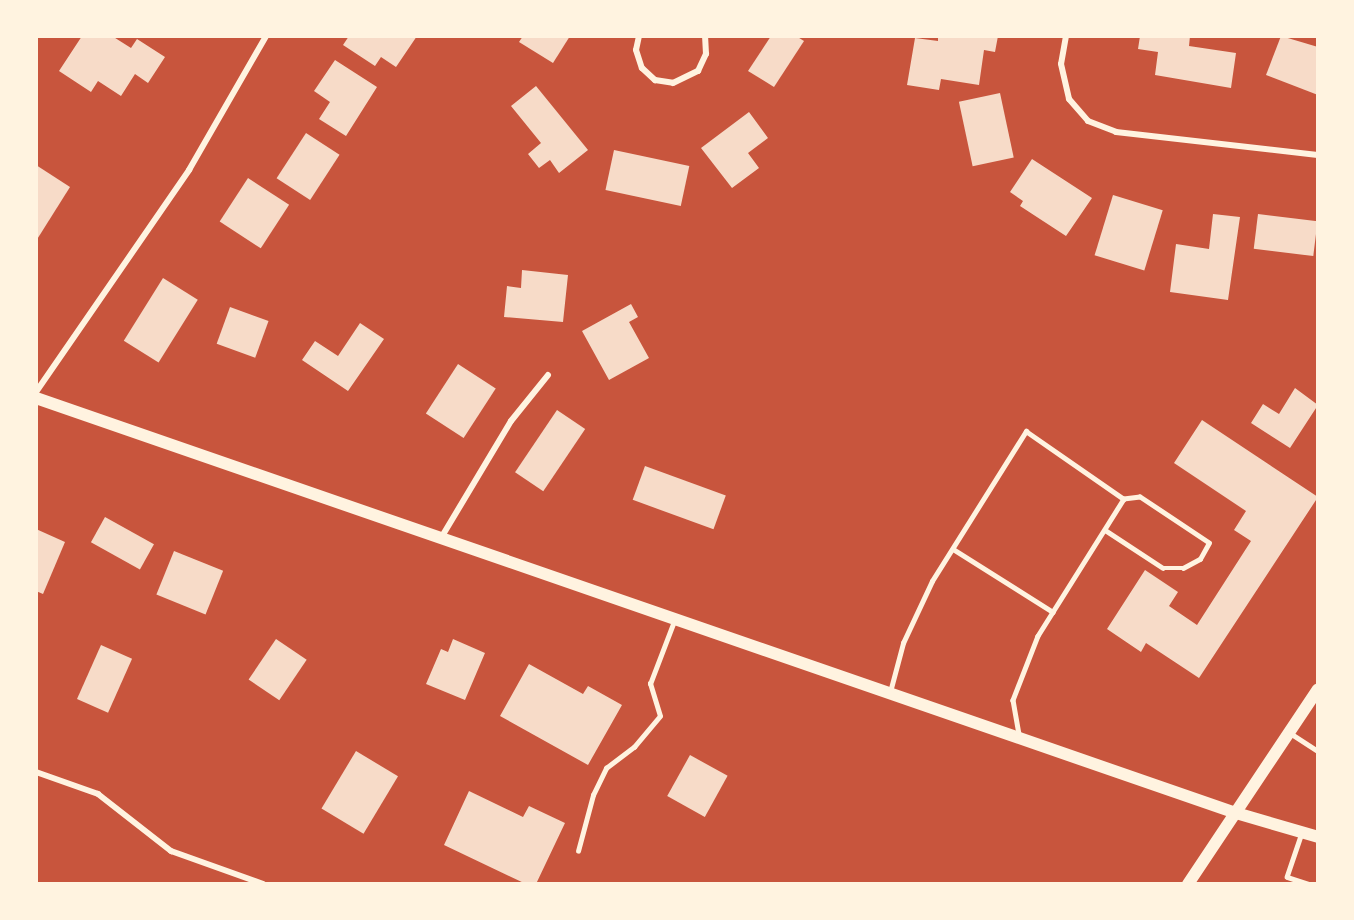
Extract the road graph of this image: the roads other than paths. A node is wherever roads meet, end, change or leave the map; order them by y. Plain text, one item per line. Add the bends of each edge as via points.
1 (266, 36) edge
2 (639, 36) edge
3 (705, 36) edge
4 (1066, 36) edge
5 (1318, 155) edge
6 (548, 375) dead end
7 (36, 392) edge
8 (36, 398) edge
9 (1124, 499) junction
10 (1105, 530) junction
11 (441, 538) junction
12 (952, 549) junction
13 (1053, 612) junction
14 (675, 619) junction
15 (1318, 688) edge
16 (890, 693) junction
17 (1289, 733) junction
18 (1020, 738) junction
19 (1318, 751) edge
20 (36, 772) edge
21 (1236, 813) junction
22 (1302, 833) junction
23 (1318, 837) edge
24 (578, 851) dead end
25 (263, 884) edge
26 (1188, 884) edge
27 (1309, 884) edge

1 - 7 street via 189,170
2 - 3 street via 636,50 642,68 655,80 673,83 698,71 706,54
4 - 5 street via 1061,64 1069,99 1088,121 1116,132
6 - 11 street via 511,422
8 - 11 main road
9 - 10 lane
9 - 10 lane via 1140,497 1209,543 1200,559 1183,568 1163,568
9 - 12 lane via 1026,431
10 - 13 lane
11 - 14 main road
12 - 13 lane
12 - 16 lane via 903,643
13 - 18 lane via 1038,636 1013,700
14 - 16 main road
14 - 24 lane via 651,684 660,716 634,747 606,768 593,795
15 - 17 main road
16 - 18 main road
17 - 19 lane
17 - 21 main road
18 - 21 main road
20 - 25 street via 98,794 171,851
21 - 22 main road
21 - 26 main road
22 - 23 main road
22 - 27 lane via 1287,877

